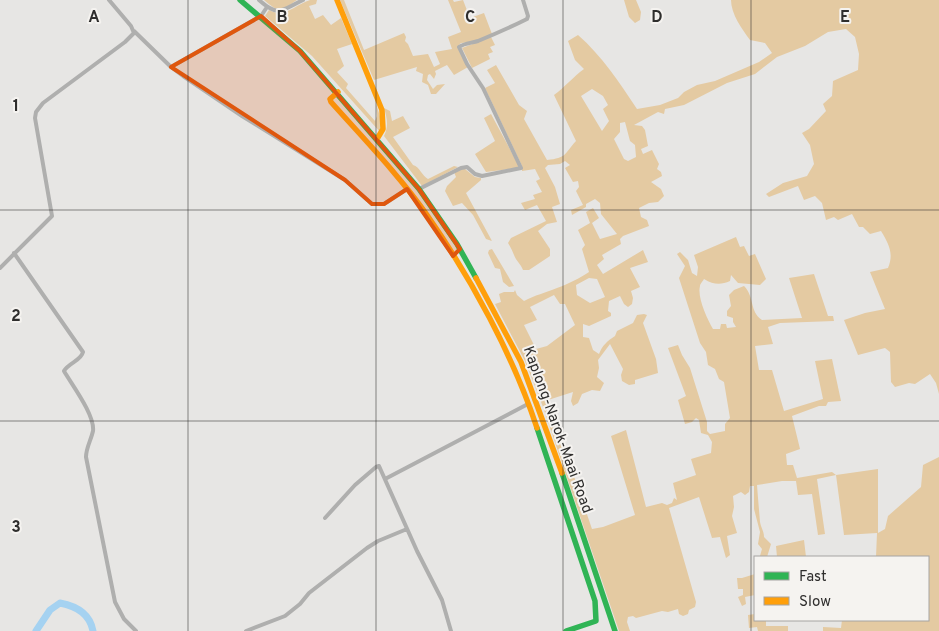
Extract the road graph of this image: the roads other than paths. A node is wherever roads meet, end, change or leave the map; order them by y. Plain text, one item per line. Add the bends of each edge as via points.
1 (109, 0) edge
2 (240, 0) edge
3 (259, 0) edge
4 (303, 0) edge
5 (337, 0) edge
6 (523, 0) edge
7 (267, 7) junction
8 (261, 16) junction
9 (134, 31) junction
10 (171, 67) junction
11 (338, 92) junction
12 (377, 139) junction
13 (407, 189) junction
14 (419, 189) junction
15 (460, 250) junction
16 (14, 254) junction
17 (453, 256) junction
18 (0, 268) edge
19 (498, 319) junction
20 (490, 322) junction
21 (528, 404) junction
22 (385, 479) junction
23 (325, 518) dead end
24 (407, 528) junction
25 (136, 631) edge
26 (246, 631) edge
27 (451, 631) edge
28 (566, 631) edge
29 (615, 631) edge

1 - 9 street
2 - 8 main road, Kaplong-Narok-Maai Road
3 - 7 street
4 - 7 street via 283,12
5 - 12 main road via 382,110 385,126
6 - 14 street via 527,19 460,46 521,168 482,176 467,167 460,168
7 - 8 street
8 - 10 street
8 - 11 main road, Kaplong-Narok-Maai Road
9 - 10 street
9 - 16 street via 132,37 38,108 36,118 52,213 48,221
10 - 13 street via 345,180 372,204 384,204
11 - 12 main road, Kaplong-Narok-Maai Road
11 - 13 main road via 330,99 332,103
12 - 14 main road, Kaplong-Narok-Maai Road
13 - 17 main road
14 - 15 main road, Kaplong-Narok-Maai Road
15 - 17 street
15 - 19 main road, Kaplong-Narok-Maai Road
16 - 18 street
16 - 25 street via 83,352 64,371 79,393 92,425 86,458 111,590 119,612
17 - 20 main road
19 - 20 street
19 - 29 main road, Kaplong-Narok-Maai Road via 521,362 548,433
20 - 21 main road
21 - 22 street
21 - 28 main road via 595,601 596,621
22 - 23 street via 376,466
22 - 24 street
24 - 26 street via 367,548 285,616
24 - 27 street via 442,600

